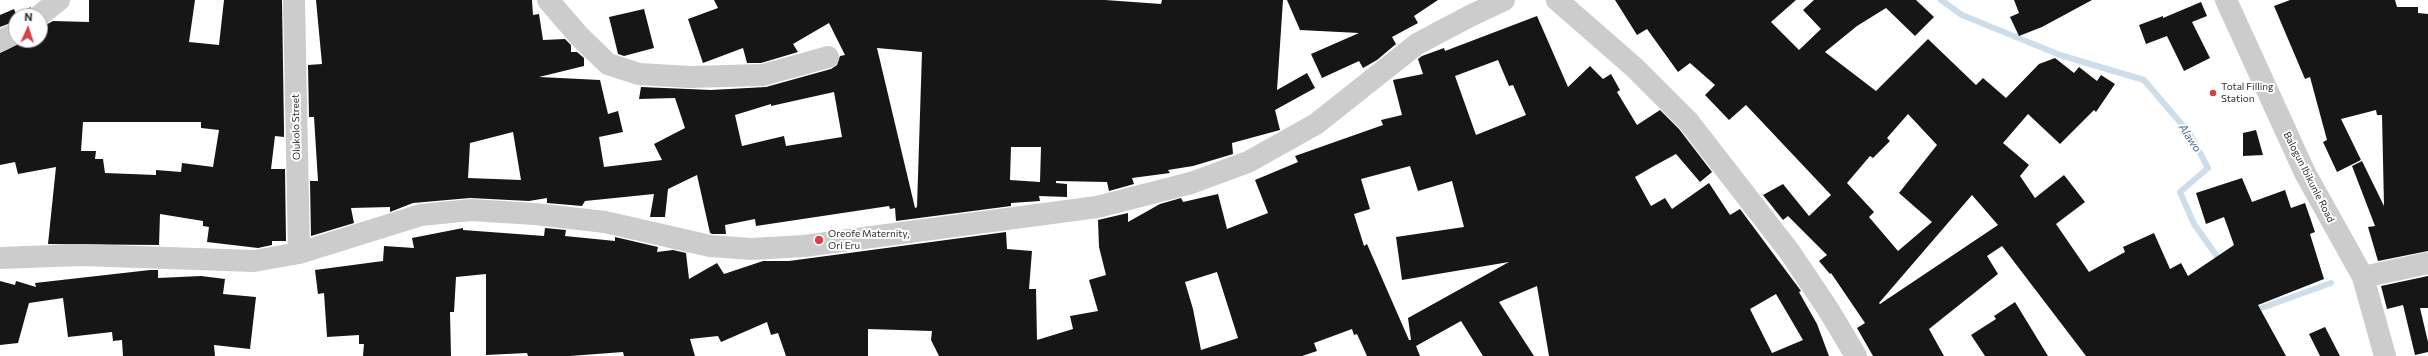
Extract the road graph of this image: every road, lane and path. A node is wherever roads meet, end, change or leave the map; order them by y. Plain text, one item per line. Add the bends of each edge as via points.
1 (60, 0) edge
2 (294, 0) edge
3 (548, 0) edge
4 (1504, 0) edge
5 (1557, 0) edge
6 (2233, 2) edge
7 (48, 9) edge
8 (828, 57) dead end
9 (299, 253) junction
10 (0, 258) edge
11 (2428, 263) edge
12 (2363, 277) junction
13 (1856, 356) edge
14 (2385, 356) edge

1 - 7 street
2 - 9 street, Olukolo Street
3 - 8 street via 579,36 608,64 640,74 689,77 763,74
4 - 9 street via 1417,44 1316,124 1248,162 1191,183 1097,207 812,245 751,249 710,246 605,222 472,210 421,215
5 - 13 street via 1635,68 1688,121 1789,251
6 - 12 street, Balogun Ibikunle Road via 2305,173
9 - 10 street via 254,261 82,256
11 - 12 street
12 - 14 street, Balogun Ibikunle Road

